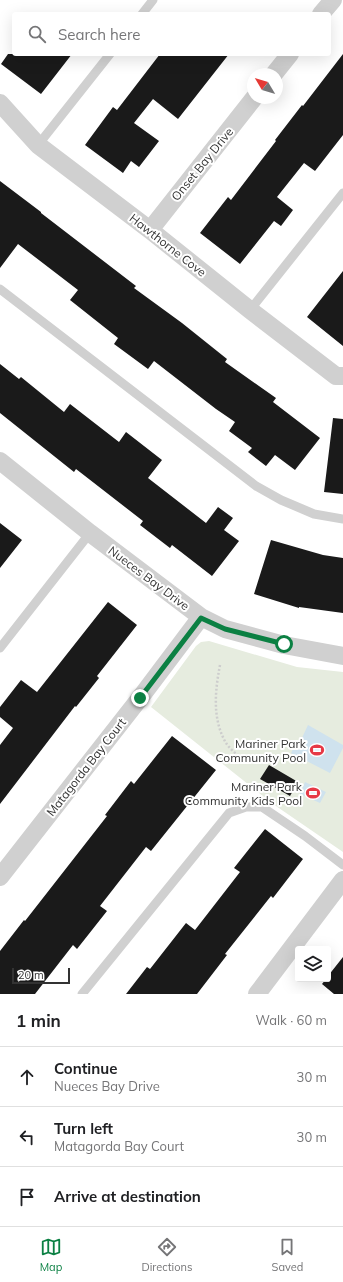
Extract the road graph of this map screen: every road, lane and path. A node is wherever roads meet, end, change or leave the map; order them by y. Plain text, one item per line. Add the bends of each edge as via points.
1 (153, 0) edge
2 (332, 0) edge
3 (144, 12) edge
4 (323, 12) edge
5 (108, 56) edge
6 (288, 56) edge
7 (279, 68) edge
8 (0, 103) edge
9 (249, 104) edge
10 (38, 145) junction
11 (343, 194) edge
12 (150, 230) junction
13 (0, 288) edge
14 (250, 310) junction
15 (343, 376) edge
16 (0, 461) edge
17 (343, 519) edge
18 (90, 533) junction
19 (201, 618) junction
20 (0, 648) edge
21 (343, 656) edge
22 (220, 665) dead end
23 (242, 758) dead end
24 (343, 865) edge
25 (0, 877) edge
26 (343, 880) edge
27 (82, 994) edge
28 (257, 994) edge

1 - 3 lane
2 - 4 street
5 - 10 lane
6 - 7 street
8 - 10 street, Hawthorne Cove
9 - 12 street, Onset Bay Drive
10 - 12 street, Hawthorne Cove
11 - 14 lane
12 - 14 street, Hawthorne Cove
13 - 17 lane via 256,486 314,514
14 - 15 street, Hawthorne Cove via 336,376
16 - 18 street, Nueces Bay Drive
18 - 19 street, Nueces Bay Drive
18 - 20 lane
19 - 21 street, Nueces Bay Drive via 225,629
19 - 25 street, Matagorda Bay Court
22 - 23 path via 215,705 220,729 226,743
24 - 27 lane via 262,807 246,807 229,812
26 - 28 street

